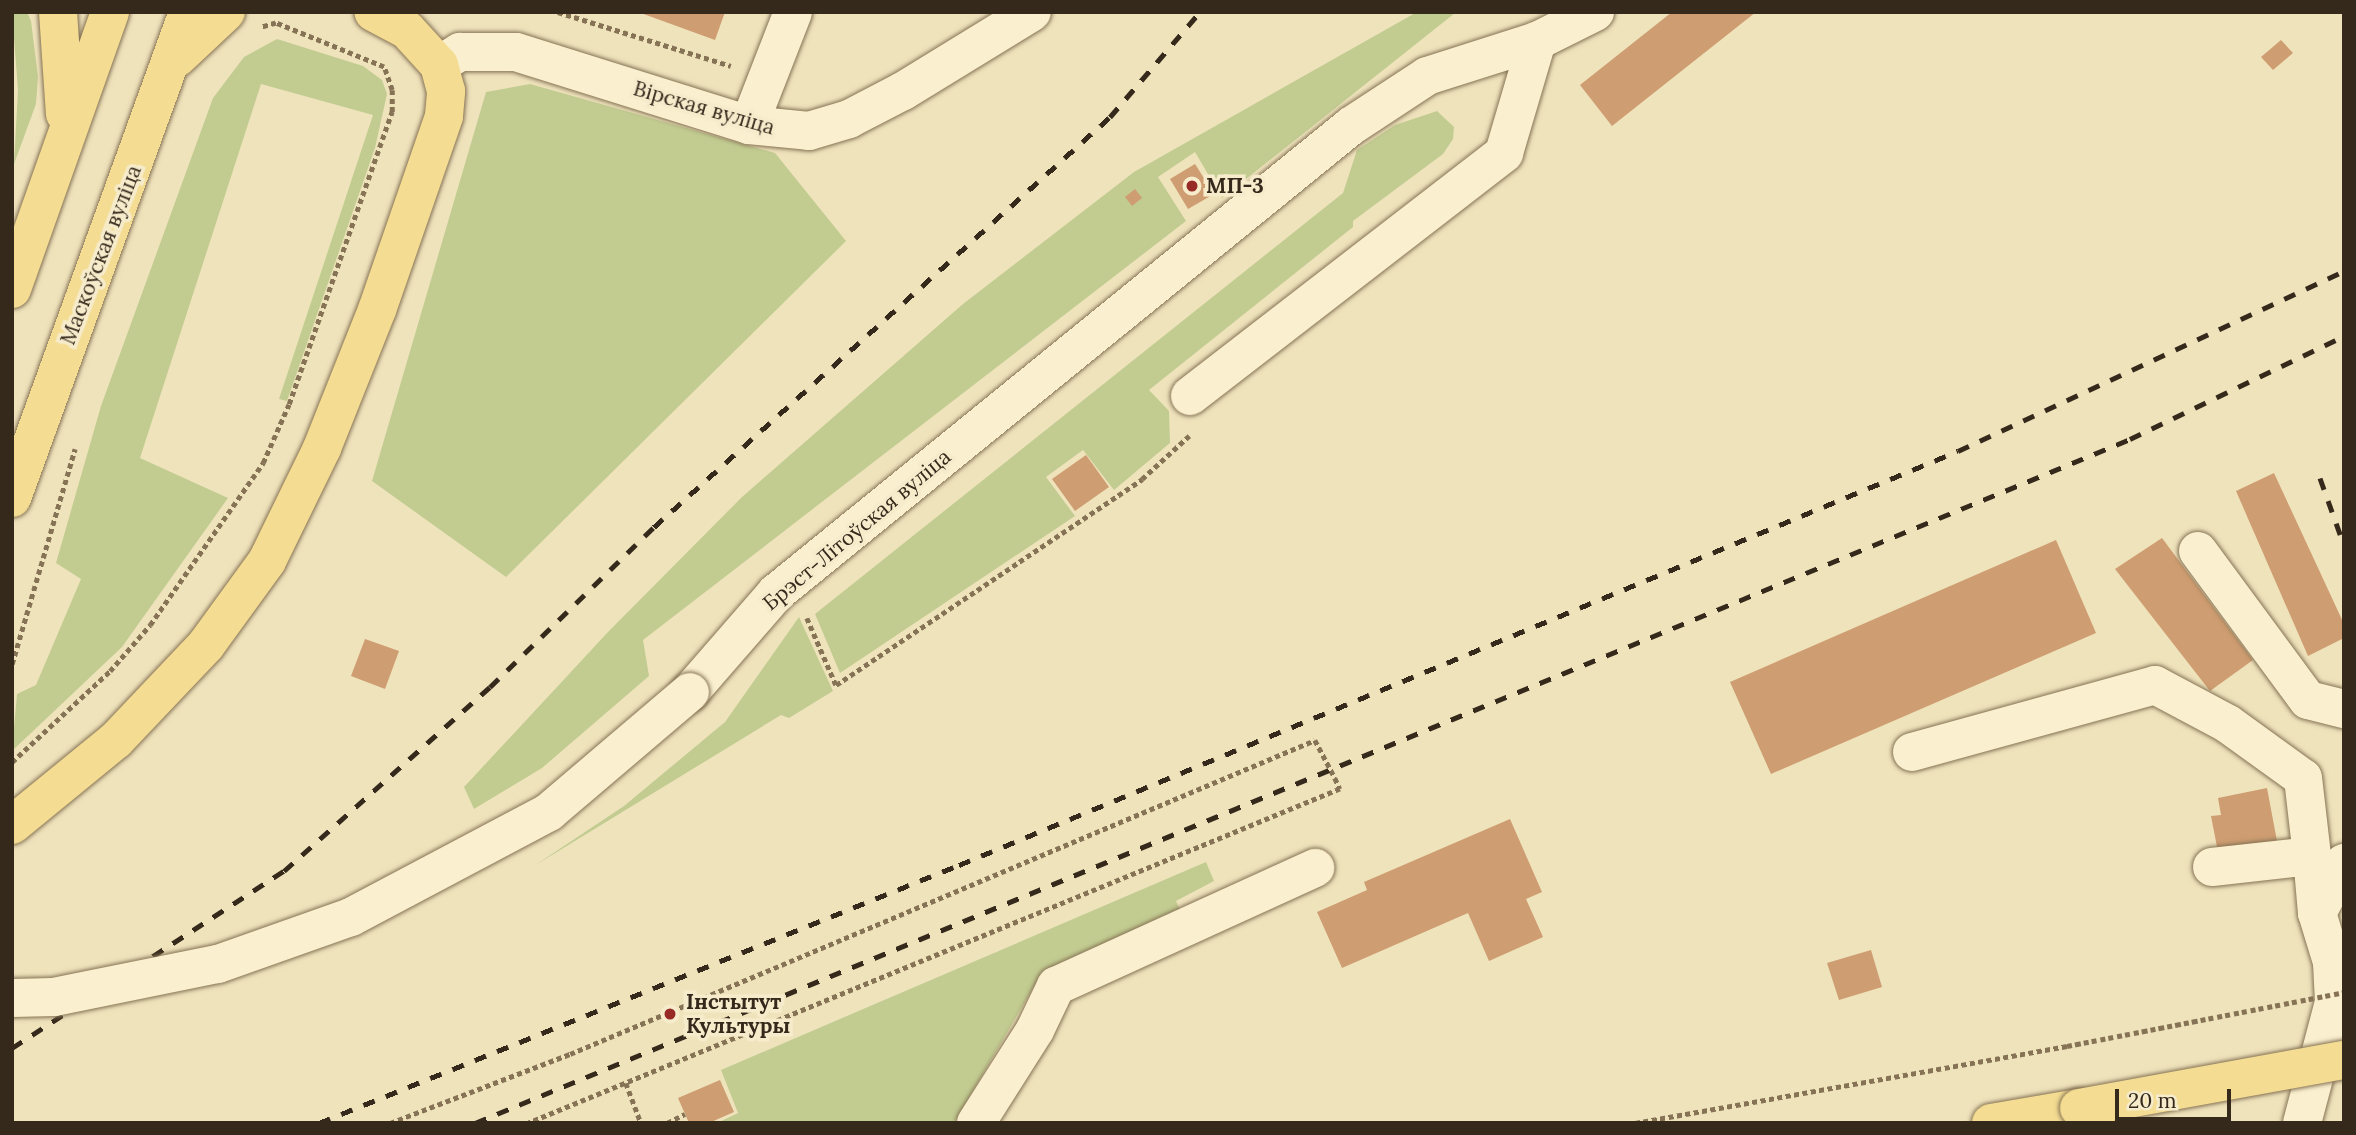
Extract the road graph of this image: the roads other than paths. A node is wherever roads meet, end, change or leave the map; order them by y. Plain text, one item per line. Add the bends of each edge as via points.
1 (58, 12) edge
2 (110, 12) edge
3 (188, 12) edge
4 (226, 12) edge
5 (373, 12) edge
6 (793, 12) edge
7 (1032, 12) edge
8 (1591, 13) edge
9 (1537, 41) junction
10 (170, 64) junction
11 (439, 65) junction
12 (750, 125) junction
13 (65, 141) junction
14 (12, 289) edge
15 (1190, 396) road end
16 (12, 498) edge
17 (2198, 551) dead end
18 (2344, 709) edge
19 (1912, 752) dead end
20 (12, 825) edge
21 (2328, 859) edge
22 (2212, 867) dead end
23 (1315, 868) dead end
24 (12, 998) edge
25 (2344, 1060) edge
26 (976, 1123) edge
27 (1991, 1123) edge
28 (2302, 1123) edge

1 - 13 main road via 65,68
2 - 13 main road
3 - 10 main road, Маскоўская вуліца
4 - 10 main road
5 - 11 main road via 407,30
6 - 12 street
7 - 12 street, Вірская вуліца via 849,119 809,131
8 - 9 street, Брэст-Літоўская вуліца
9 - 15 street via 1504,153
9 - 24 street, Брэст-Літоўская вуліца, bridge via 1427,76 1350,126 776,593 690,692 549,812 351,917 218,964 54,997
10 - 16 main road, Маскоўская вуліца
11 - 12 street, Вірская вуліца via 460,52 516,52
11 - 20 main road via 446,91 444,116 427,172 322,448 267,561 205,645 116,740
13 - 14 main road
17 - 18 street via 2308,700
19 - 21 street via 2155,685 2228,724 2302,778
21 - 22 street
21 - 28 street via 2317,913 2332,962 2334,1002
23 - 26 street via 1056,986 1035,1030
25 - 27 main road, bridge

